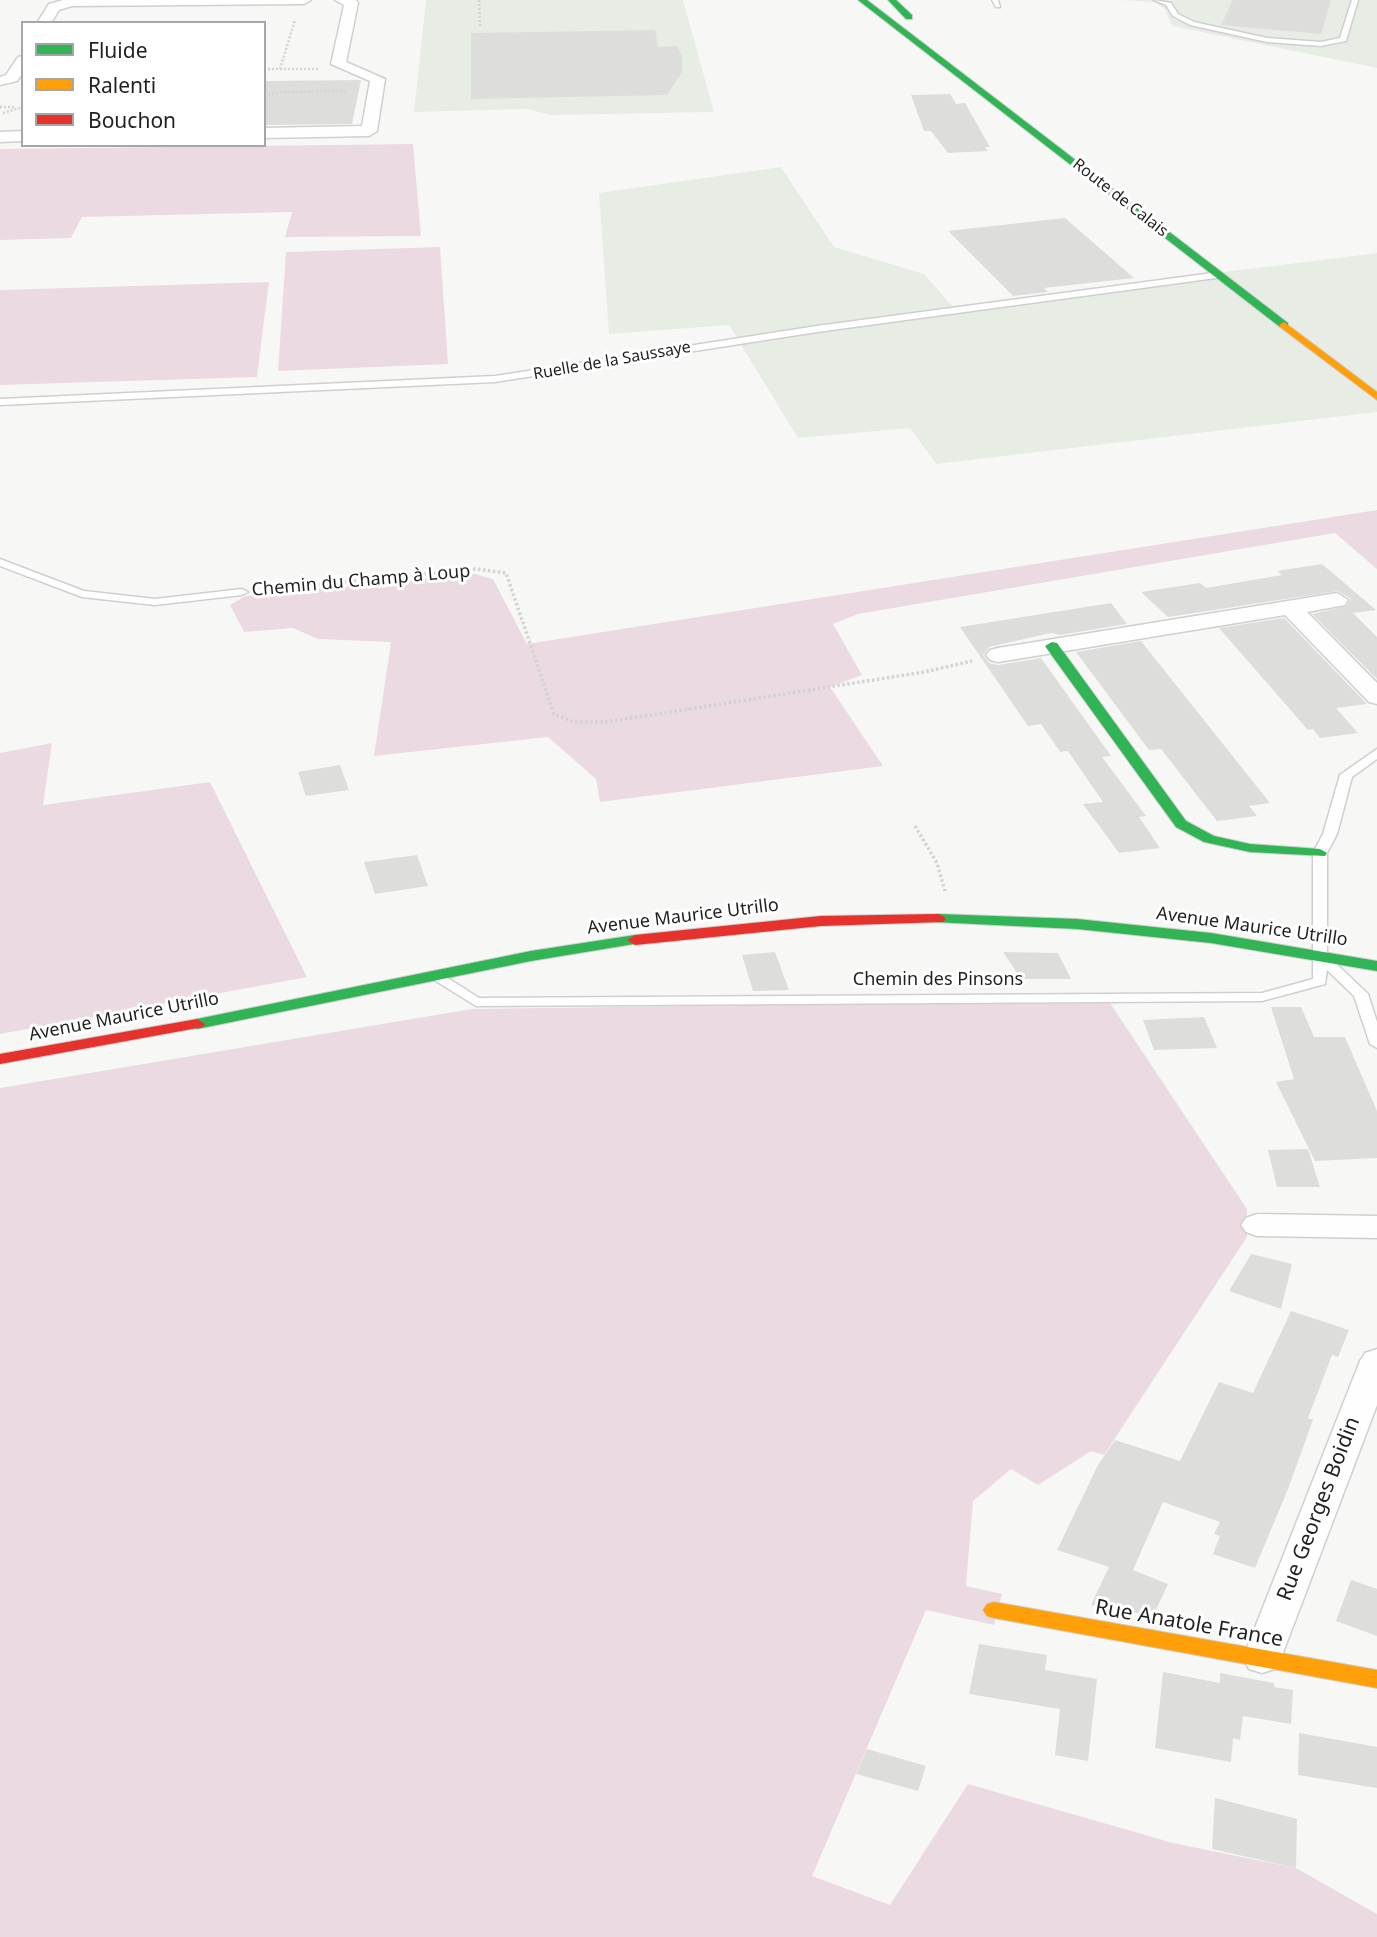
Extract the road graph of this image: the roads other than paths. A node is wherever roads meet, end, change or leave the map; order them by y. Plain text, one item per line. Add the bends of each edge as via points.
1 (304, 0) edge
2 (342, 0) edge
3 (862, 0) edge
4 (890, 0) edge
5 (1157, 0) edge
6 (1355, 0) edge
7 (45, 21) edge
8 (21, 63) edge
9 (0, 81) edge
10 (266, 133) edge
11 (21, 136) edge
12 (0, 137) edge
13 (1177, 221) dead end
14 (1220, 275) junction
15 (1377, 397) edge
16 (0, 402) edge
17 (0, 562) edge
18 (242, 592) road end
19 (1337, 600) dead end
20 (1291, 608) junction
21 (1052, 646) junction
22 (998, 655) road end
23 (1377, 697) edge
24 (1377, 753) edge
25 (1320, 853) junction
26 (1319, 954) junction
27 (1377, 966) edge
28 (435, 976) junction
29 (1377, 1044) edge
30 (0, 1059) edge
31 (1257, 1225) dead end
32 (1377, 1227) edge
33 (1377, 1361) edge
34 (994, 1610) dead end
35 (1262, 1658) junction
36 (1377, 1679) edge

1 - 7 street via 71,2 54,7
2 - 10 street via 351,3 338,64 378,79 369,131
3 - 14 main road, Route de Calais
4 - 13 main road, Route de Calais
5 - 6 lane via 1192,24 1248,37 1321,44 1343,39
8 - 9 street via 12,78
11 - 12 street
14 - 15 main road, Route de Calais
14 - 16 lane, Ruelle de la Saussaye via 805,330 495,379
17 - 18 lane, Chemin du Champ à Loup via 82,594 155,602
19 - 20 street
20 - 21 street
20 - 23 street
21 - 22 street
21 - 25 main road via 1181,824 1209,839 1250,848
24 - 25 lane, Chemin des Pinsons via 1346,775
25 - 26 lane, Chemin des Pinsons
26 - 27 main road, Avenue Maurice Utrillo
26 - 28 main road, Avenue Maurice Utrillo via 1077,923 821,921 675,934
26 - 28 lane, Chemin des Pinsons via 1320,981 1262,997 476,1002
26 - 29 lane via 1361,994
28 - 30 main road, Avenue Maurice Utrillo
31 - 32 street
33 - 35 street, Rue Georges Boidin
34 - 35 main road, Rue Anatole France
35 - 36 main road, Rue Anatole France

